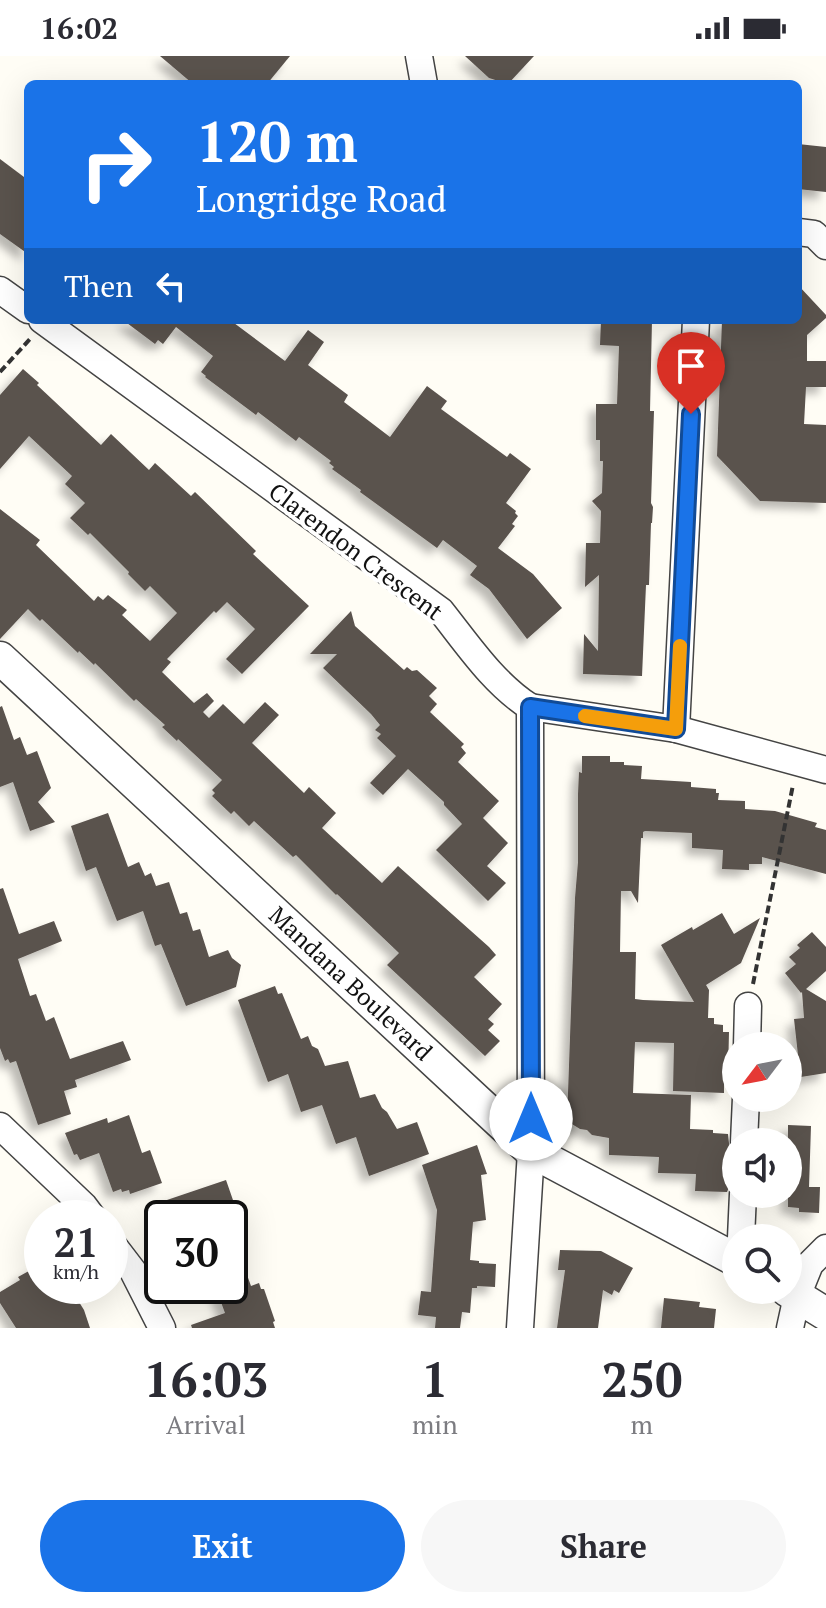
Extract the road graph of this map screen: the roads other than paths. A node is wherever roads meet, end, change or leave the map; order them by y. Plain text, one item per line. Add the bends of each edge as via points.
1 (419, 56) edge
2 (423, 80) edge
3 (0, 290) edge
4 (24, 308) edge
5 (46, 324) edge
6 (696, 324) edge
7 (0, 658) edge
8 (530, 707) junction
9 (676, 729) junction
10 (826, 770) edge
11 (748, 1006) road end
12 (747, 1032) edge
13 (0, 1126) edge
14 (531, 1151) junction
15 (78, 1200) edge
16 (826, 1248) edge
17 (722, 1253) edge
18 (128, 1264) edge
19 (802, 1277) edge
20 (802, 1299) edge
21 (791, 1304) edge
22 (826, 1314) edge
23 (162, 1328) edge
24 (520, 1328) edge
25 (790, 1328) edge

1 - 2 street
3 - 4 street, Clarendon Crescent
5 - 8 street, Clarendon Crescent via 441,611 511,695
6 - 9 street
7 - 14 street, Mandana Boulevard
8 - 9 street
8 - 14 street
9 - 10 street
11 - 12 street
13 - 15 street
14 - 17 street, Mandana Boulevard
14 - 24 street
16 - 19 street
18 - 23 street
20 - 22 street
21 - 25 street

